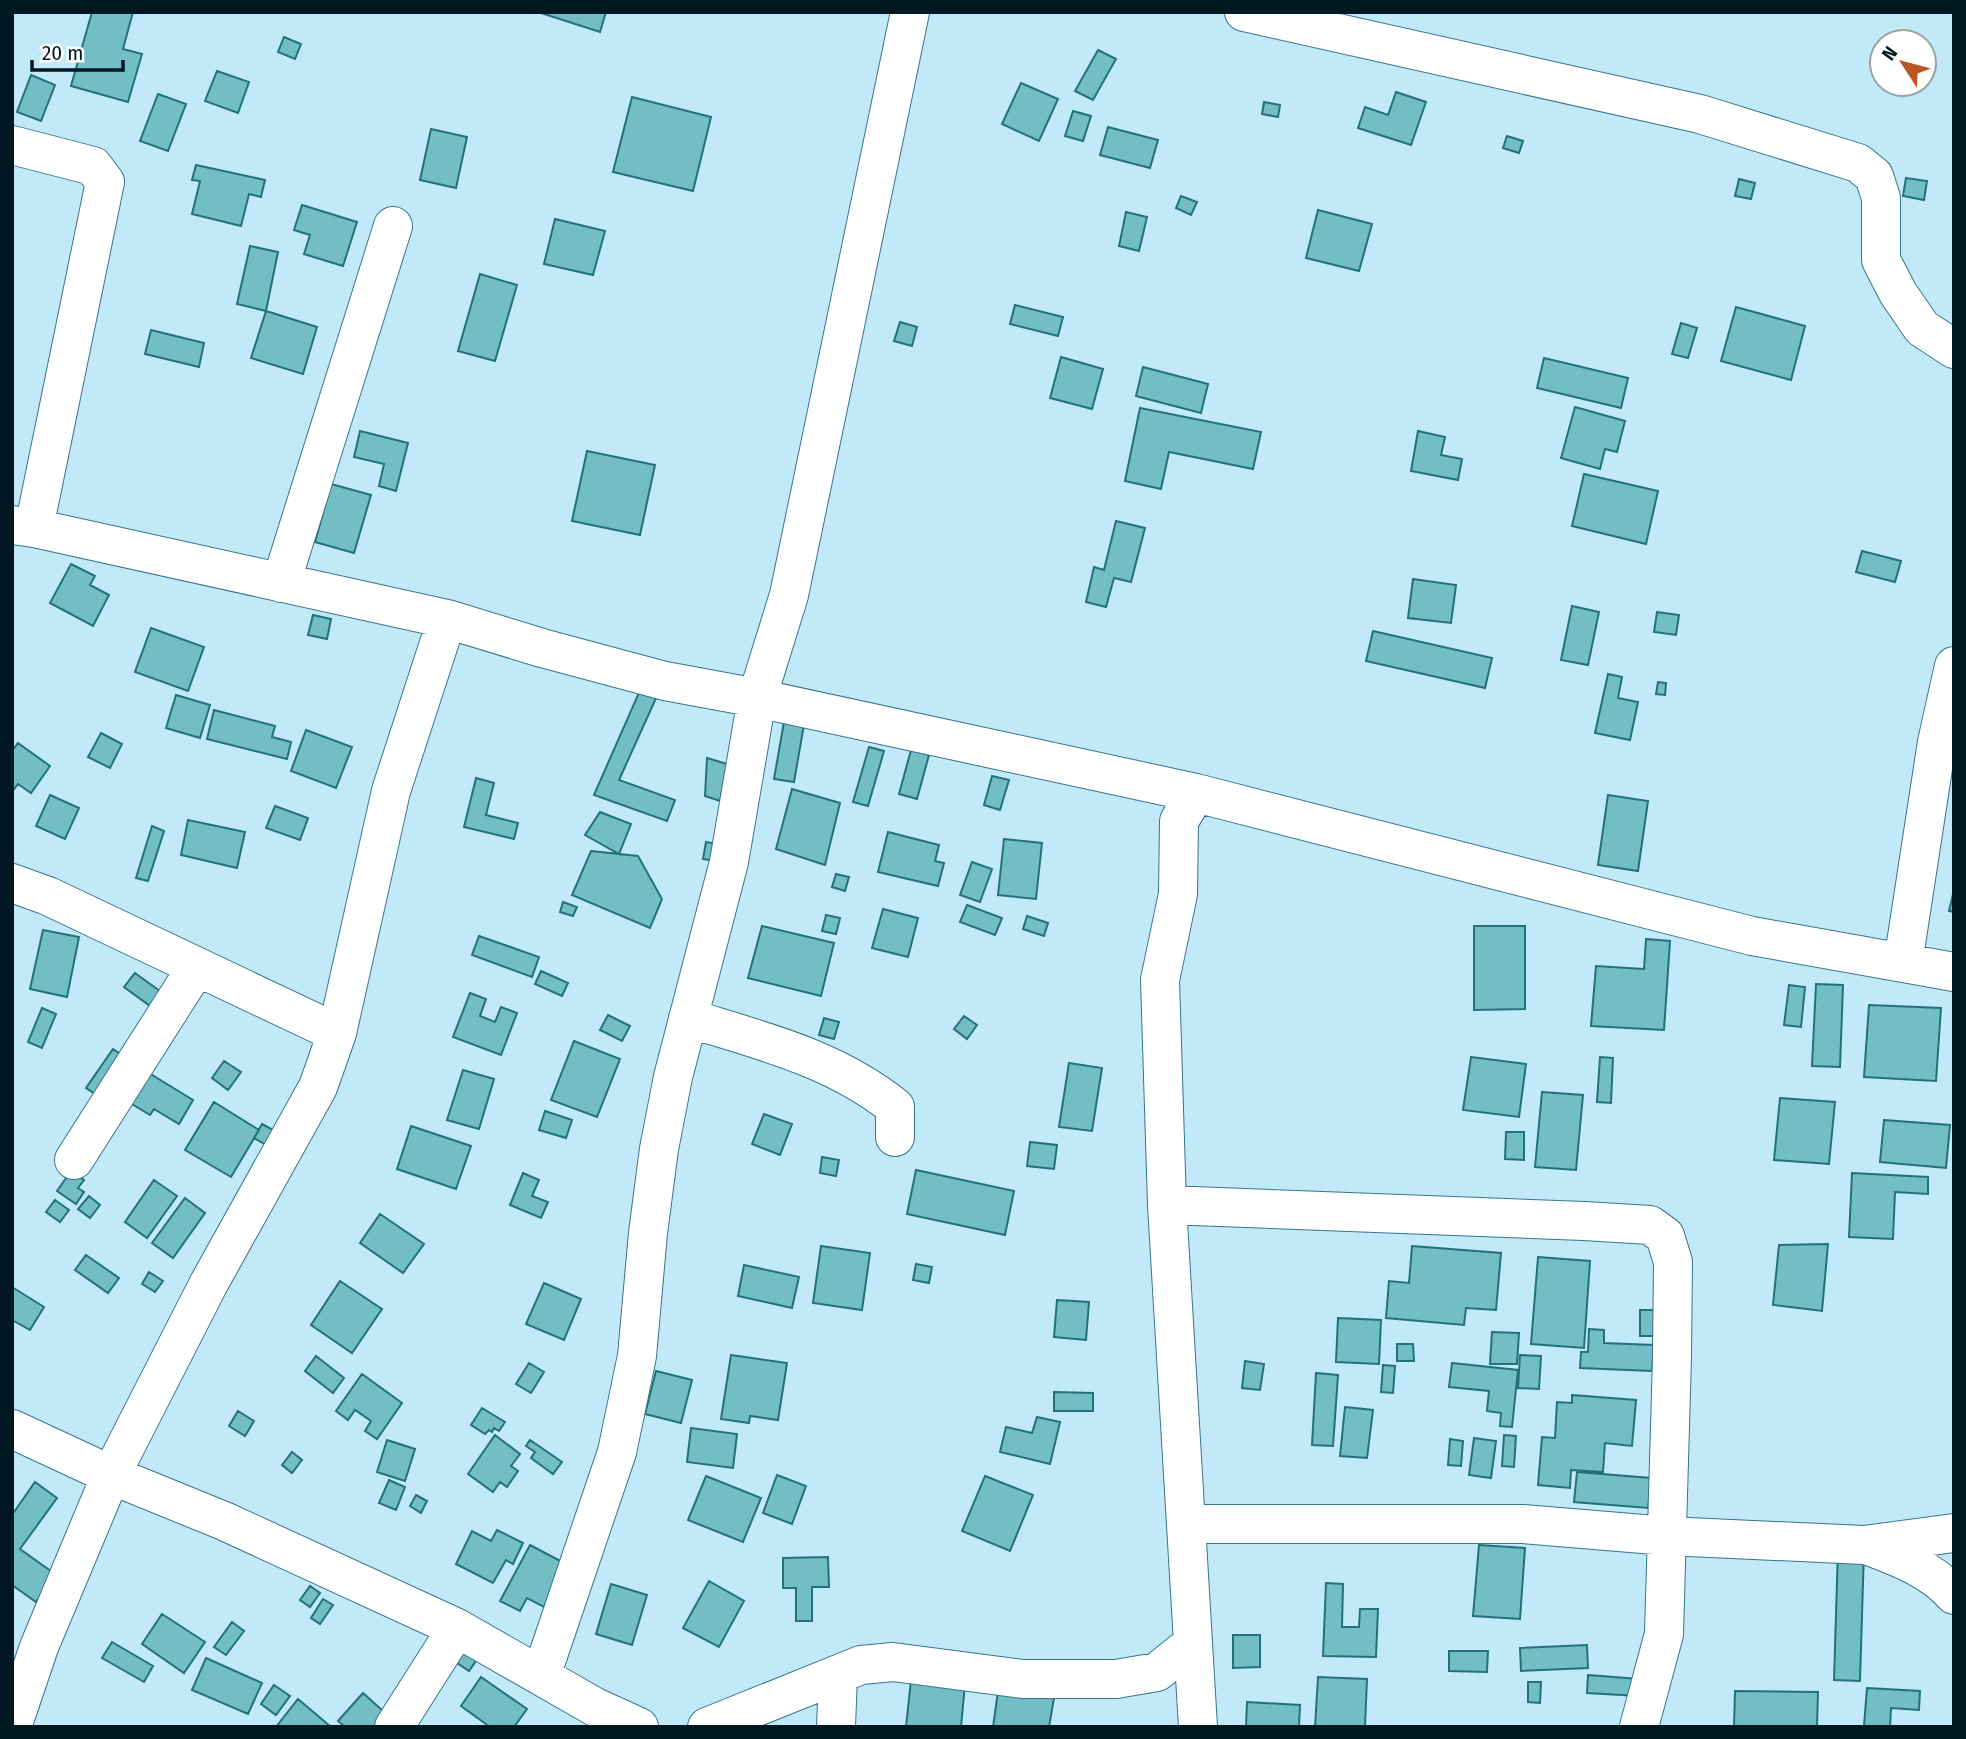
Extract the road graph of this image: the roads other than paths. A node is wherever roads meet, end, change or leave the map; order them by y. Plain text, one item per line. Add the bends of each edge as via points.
1 (910, 12) edge
2 (1244, 12) edge
3 (12, 145) edge
4 (393, 226) dead end
5 (1954, 349) edge
6 (23, 527) edge
7 (281, 583) junction
8 (447, 619) junction
9 (1954, 666) edge
10 (757, 698) junction
11 (1188, 807) junction
12 (12, 883) edge
13 (1903, 963) junction
14 (196, 968) junction
15 (1954, 972) edge
16 (688, 1018) junction
17 (337, 1033) junction
18 (895, 1137) dead end
19 (74, 1160) dead end
20 (1167, 1205) junction
21 (12, 1429) edge
22 (111, 1475) junction
23 (1187, 1524) junction
24 (1954, 1533) edge
25 (1667, 1536) junction
26 (1864, 1545) junction
27 (1954, 1595) edge
28 (457, 1628) junction
29 (1194, 1643) junction
30 (1157, 1672) junction
31 (838, 1675) junction
32 (541, 1676) junction
33 (1196, 1688) junction
34 (15, 1708) edge
35 (599, 1717) edge
36 (394, 1727) edge
37 (639, 1727) edge
38 (707, 1727) edge
39 (836, 1727) edge
40 (1198, 1727) edge
41 (1639, 1727) edge

1 - 10 street via 789,595
2 - 5 street via 1700,114 1858,163 1874,176 1881,198 1881,260 1898,293 1922,328
3 - 6 street via 93,166 105,182
4 - 7 street
6 - 7 street
7 - 8 street
8 - 10 street via 665,681
8 - 17 street via 390,791
9 - 13 street via 1937,742
10 - 11 street via 1152,785
10 - 16 street via 729,862
11 - 13 street via 1752,936
11 - 20 street via 1178,894 1160,980
12 - 14 street
13 - 15 street
14 - 17 street
14 - 19 street
16 - 18 street via 809,1056 869,1086 895,1107
16 - 32 street via 659,1149 637,1356 617,1452
17 - 22 street via 318,1087 209,1283
20 - 23 street
20 - 25 street via 1584,1221 1658,1229 1673,1262
21 - 22 street
22 - 28 street via 224,1521
22 - 34 street
23 - 25 street via 1523,1524
23 - 29 street
24 - 26 street
25 - 26 street
25 - 41 street via 1664,1634
26 - 27 street via 1932,1575
28 - 32 street
28 - 36 street
29 - 30 street
29 - 33 street
30 - 31 street via 1116,1679 1023,1679 893,1662 861,1665
30 - 33 street
31 - 38 street
31 - 39 street
32 - 35 street
33 - 40 street
35 - 37 street

